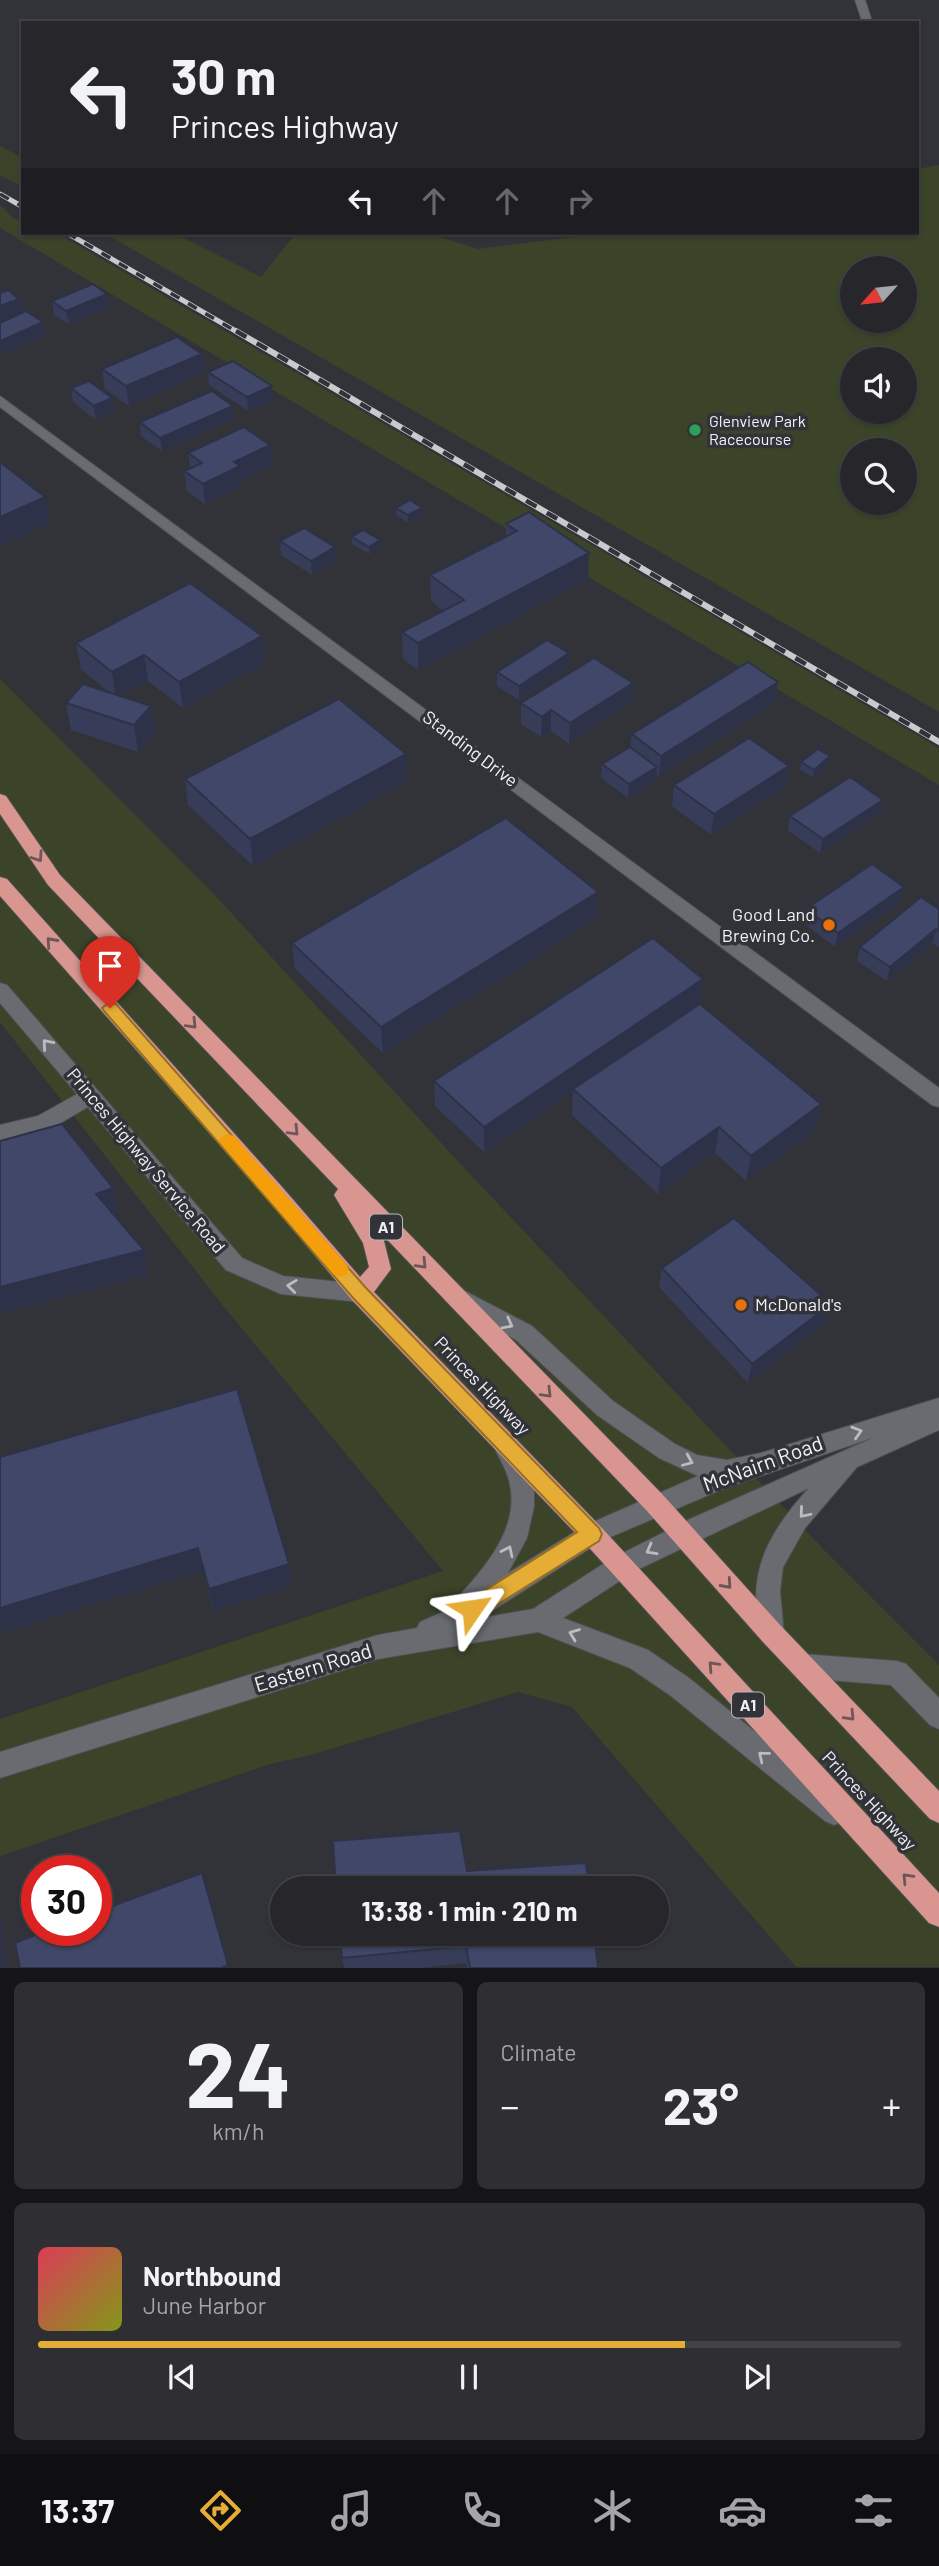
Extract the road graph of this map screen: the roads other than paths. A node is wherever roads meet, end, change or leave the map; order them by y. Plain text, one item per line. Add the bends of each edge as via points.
1 (860, 0) edge
2 (865, 21) edge
3 (0, 400) edge
4 (0, 800) edge
5 (0, 884) edge
6 (0, 990) edge
7 (92, 1095) junction
8 (939, 1099) edge
9 (0, 1133) edge
10 (324, 1162) junction
11 (448, 1292) junction
12 (360, 1293) junction
13 (939, 1408) edge
14 (939, 1419) edge
15 (508, 1449) junction
16 (849, 1461) junction
17 (769, 1462) junction
18 (655, 1503) junction
19 (592, 1534) junction
20 (682, 1534) junction
21 (620, 1567) junction
22 (538, 1620) junction
23 (451, 1623) junction
24 (772, 1634) junction
25 (378, 1647) junction
26 (803, 1666) junction
27 (939, 1716) edge
28 (0, 1765) edge
29 (939, 1810) edge
30 (875, 1843) junction
31 (939, 1913) edge

1 - 2 street
3 - 8 street, Standing Drive
4 -> 10 highway, A1 via 54,880
12 -> 5 highway, Princes Highway / A1
7 -> 6 street, Princes Highway Service Road
7 - 9 street via 43,1124
12 -> 7 street, Princes Highway Service Road via 281,1285 234,1264
10 -> 11 highway, A1
10 - 12 highway via 373,1241 380,1269
11 -> 17 street via 524,1333 604,1408 667,1451 694,1465 727,1471
11 -> 18 highway, A1
12 - 15 highway, Princes Highway / A1
17 -> 13 street, McNairn Road
14 - 16 street, McNairn Road
15 - 19 highway, Princes Highway / A1
23 -> 15 street via 500,1569 517,1532 523,1488
16 - 20 street, McNairn Road
16 -> 24 street via 785,1536 774,1557 768,1584
17 - 18 street, McNairn Road
18 - 19 street, McNairn Road
18 - 20 highway, A1
19 - 21 highway, Princes Highway / A1
19 - 23 street, McNairn Road
20 -> 21 street, McNairn Road
20 -> 24 highway, A1
21 - 22 street, Eastern Road
30 -> 21 highway, Princes Highway / A1
22 - 25 street, Eastern Road
30 -> 22 street via 639,1659
23 - 25 street, McNairn Road
24 - 26 highway, A1
25 - 28 street, Eastern Road
26 - 27 street via 897,1673
26 -> 29 highway, A1
31 -> 30 highway, Princes Highway / A1

